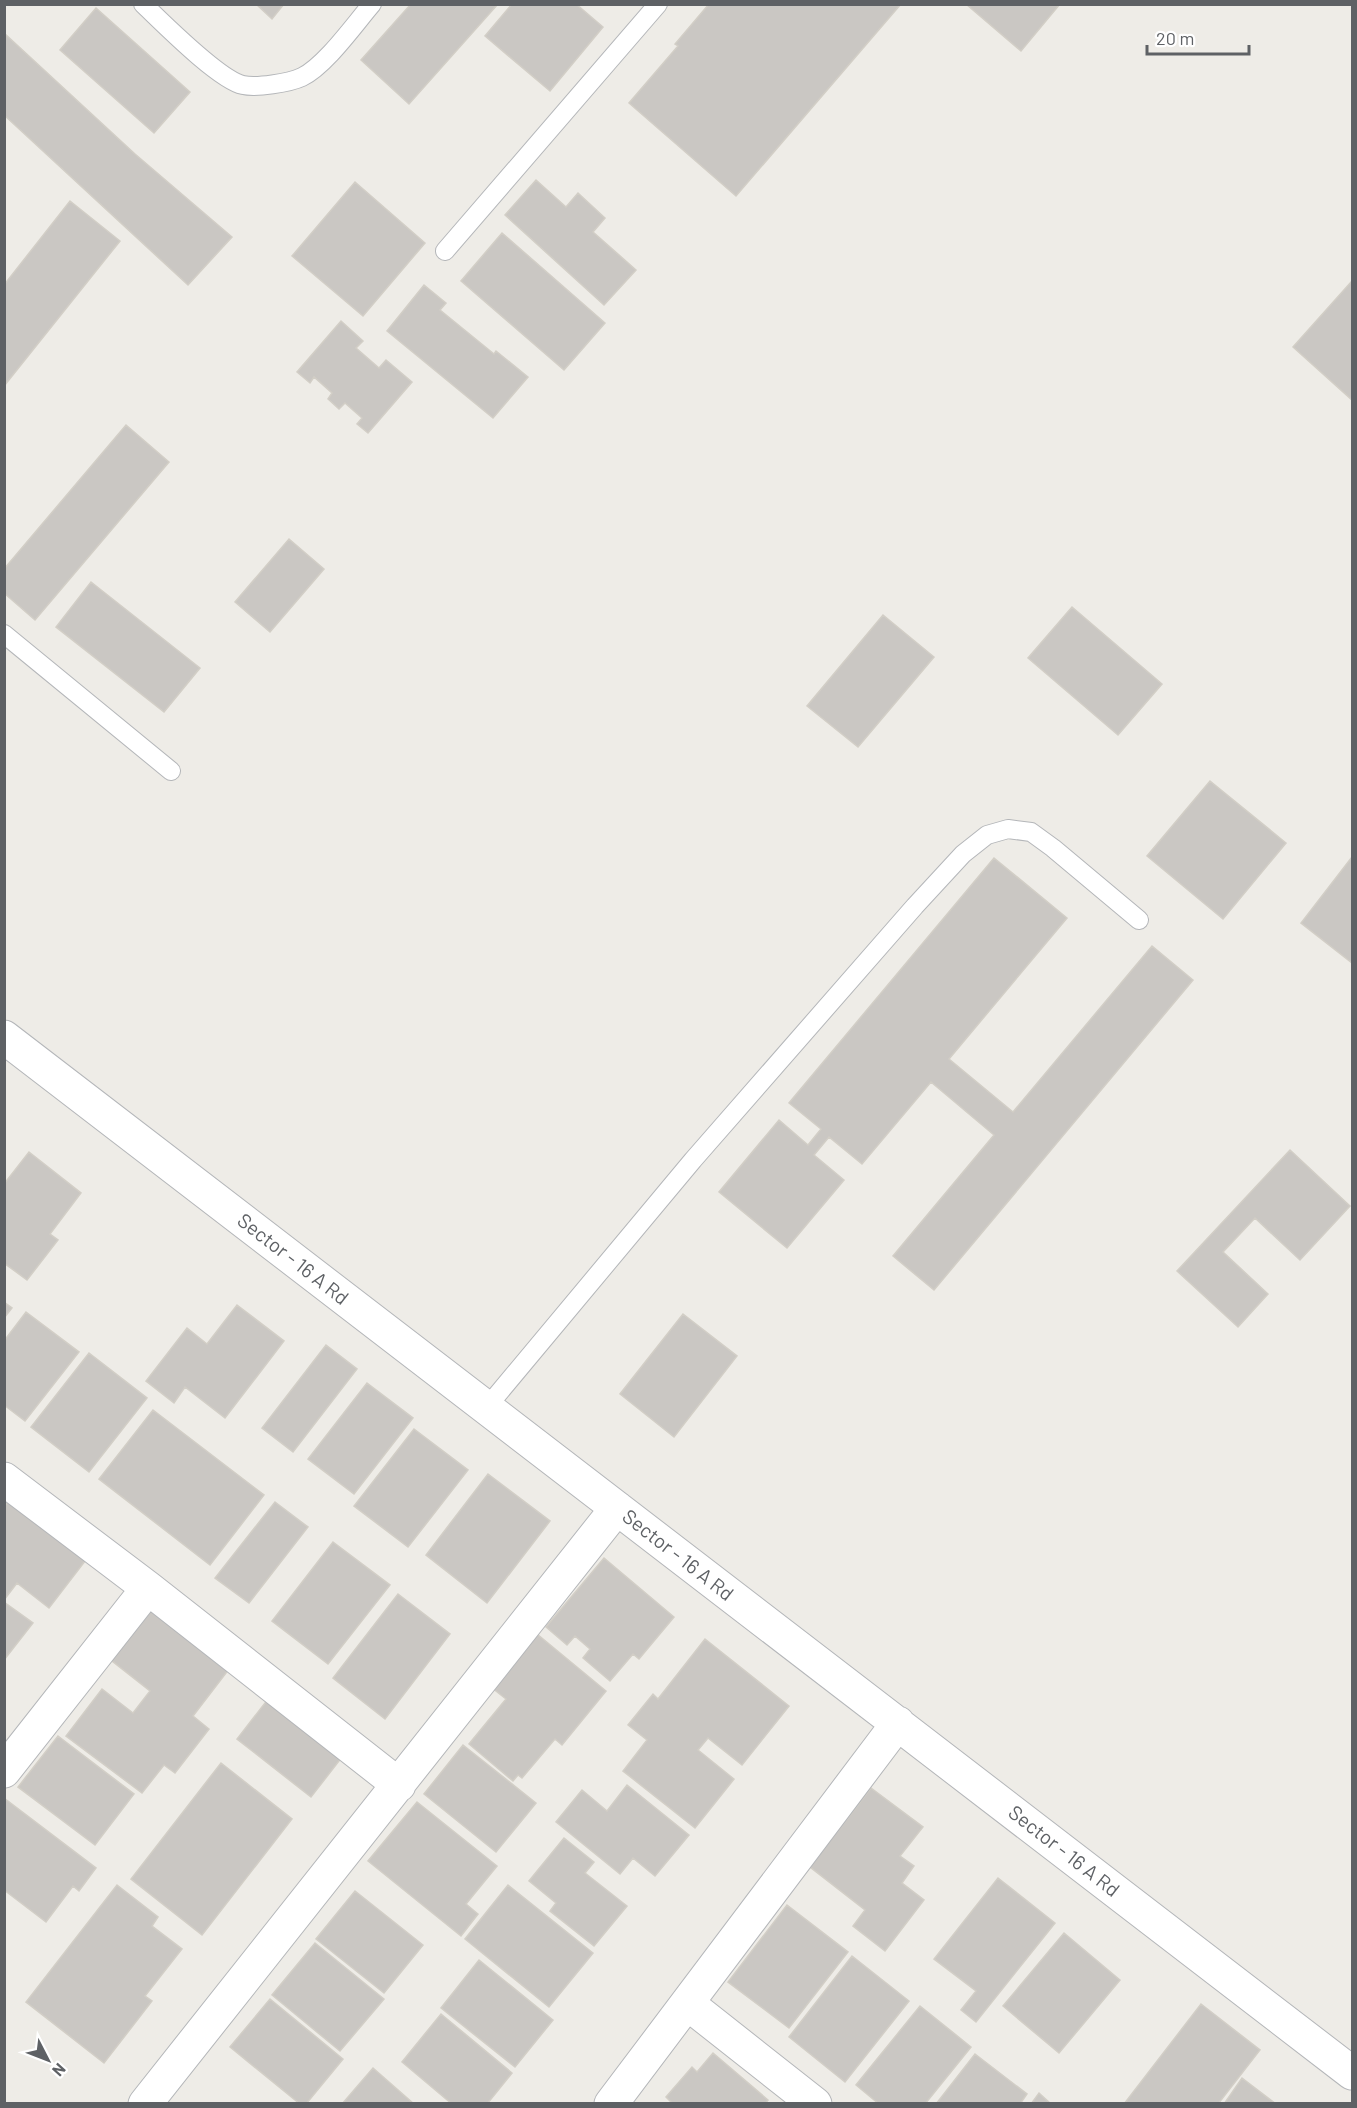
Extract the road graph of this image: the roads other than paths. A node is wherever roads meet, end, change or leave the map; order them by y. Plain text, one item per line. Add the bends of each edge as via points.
1 (143, 4) edge
2 (372, 4) edge
3 (658, 4) edge
4 (445, 251) dead end
5 (4, 634) edge
6 (171, 771) dead end
7 (1138, 920) dead end
8 (4, 1037) edge
9 (487, 1407) junction
10 (4, 1479) edge
11 (617, 1508) junction
12 (148, 1588) junction
13 (898, 1723) junction
14 (4, 1771) edge
15 (399, 1785) junction
16 (687, 2003) junction
17 (1353, 2073) edge
18 (145, 2103) edge
19 (610, 2103) edge
20 (815, 2103) edge

1 - 2 lane via 221,75 242,85 268,85 301,77 320,63
3 - 4 lane
5 - 6 lane
7 - 9 lane via 1030,832 1008,829 987,835 963,854 915,906 693,1160
8 - 9 street, Sector - 16 A Rd
9 - 11 street, Sector - 16 A Rd
10 - 12 street
11 - 13 street, Sector - 16 A Rd
11 - 15 street
12 - 14 street
12 - 15 street
13 - 16 street
13 - 17 street, Sector - 16 A Rd
15 - 18 street
16 - 19 street
16 - 20 street

